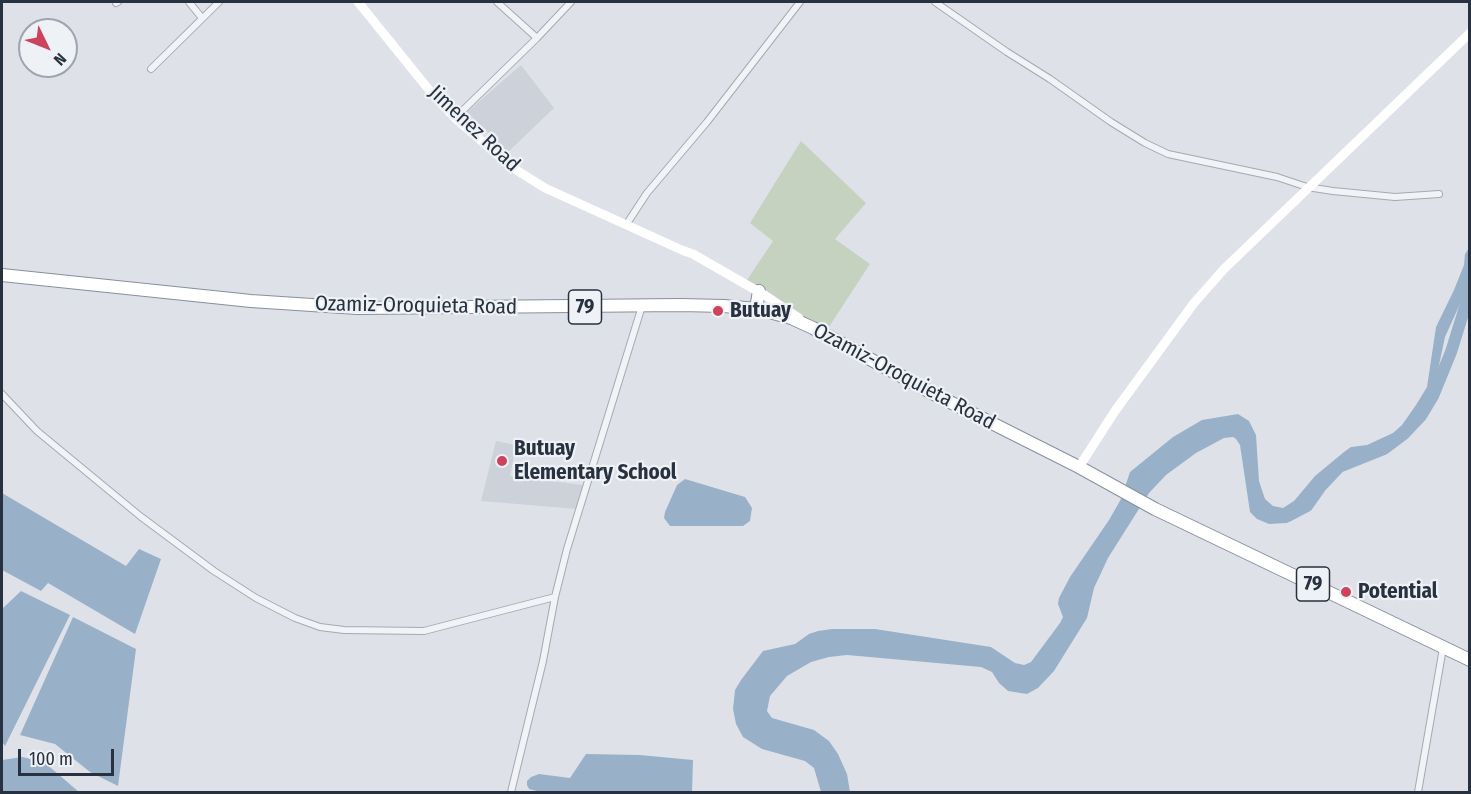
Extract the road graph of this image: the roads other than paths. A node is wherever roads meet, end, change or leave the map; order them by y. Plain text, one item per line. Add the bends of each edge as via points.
1 (189, 2) edge
2 (219, 2) edge
3 (358, 2) edge
4 (498, 2) edge
5 (571, 2) edge
6 (800, 2) edge
7 (935, 2) edge
8 (202, 18) junction
9 (1470, 33) edge
10 (537, 38) junction
11 (151, 69) dead end
12 (455, 118) junction
13 (1307, 187) junction
14 (1439, 194) dead end
15 (626, 225) junction
16 (2, 275) edge
17 (757, 299) junction
18 (642, 306) junction
19 (813, 328) junction
20 (2, 394) edge
21 (1078, 467) junction
22 (555, 597) junction
23 (1443, 647) junction
24 (1470, 660) edge
25 (511, 792) edge
26 (1418, 792) edge

1 - 8 street
2 - 8 street
3 - 12 street, Jimenez Road
4 - 10 street
5 - 10 street
6 - 15 street via 647,193
7 - 13 street via 1145,143 1168,154
8 - 11 street
9 - 13 street
10 - 12 street
12 - 15 street, Jimenez Road via 528,178
13 - 14 street via 1395,197
13 - 21 street via 1194,303
15 - 17 street, Jimenez Road via 684,251
16 - 18 highway, Ozamiz-Oroquieta Road / 79 via 357,308
17 - 18 highway, Ozamiz-Oroquieta Road / 79
17 - 19 street, Jimenez Road
17 - 19 highway, Ozamiz-Oroquieta Road / 79
18 - 22 street
19 - 21 highway, Ozamiz-Oroquieta Road / 79
20 - 22 street via 37,431 140,516 214,571 295,618 344,630 424,631
21 - 23 highway, Ozamiz-Oroquieta Road / 79 via 1155,509
22 - 25 street
23 - 24 highway, Ozamiz-Oroquieta Road / 79
23 - 26 street

